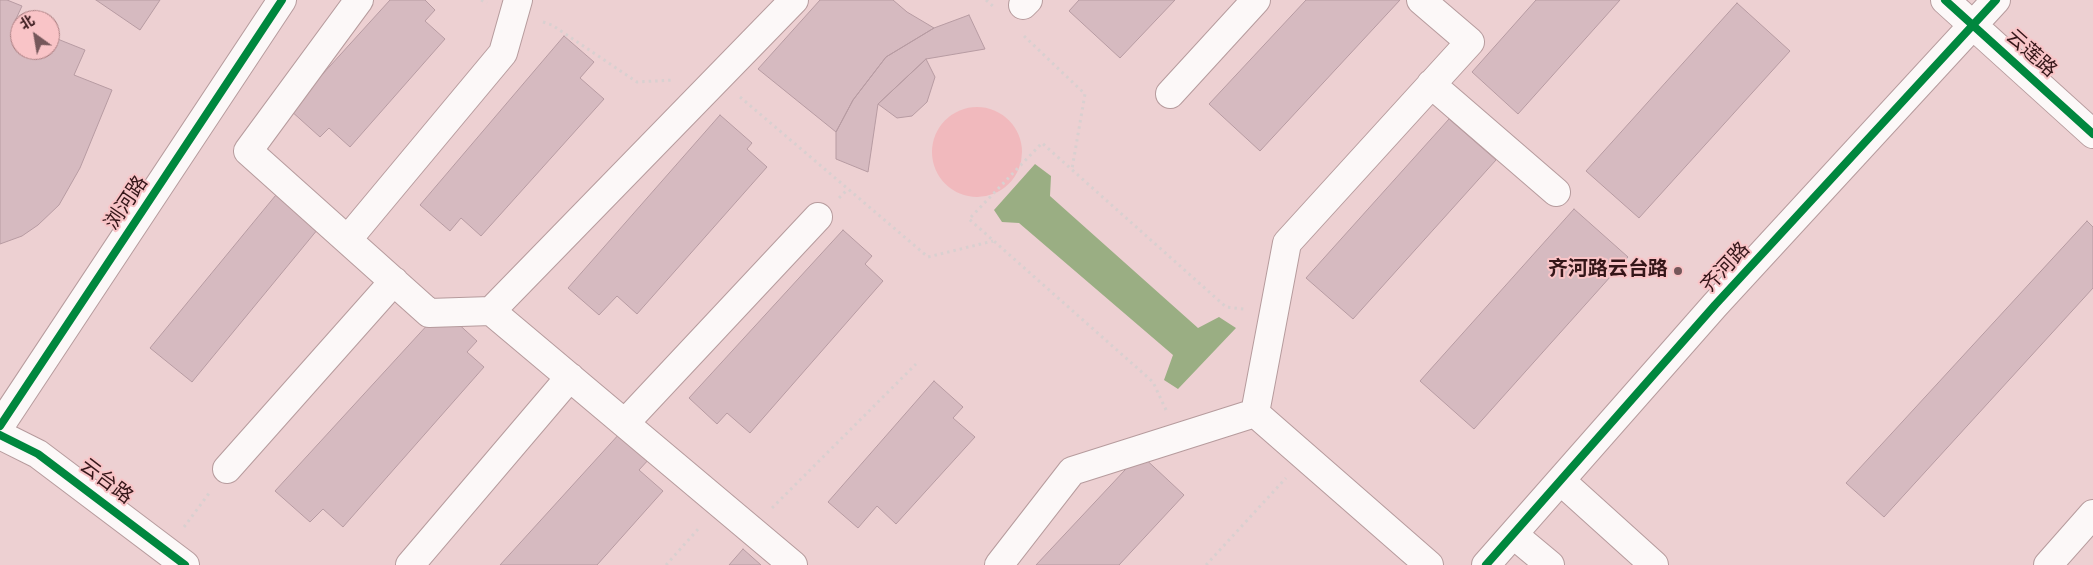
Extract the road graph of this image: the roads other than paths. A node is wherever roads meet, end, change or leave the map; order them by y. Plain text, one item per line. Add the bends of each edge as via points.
1 (282, 0) edge
2 (359, 0) edge
3 (794, 0) edge
4 (1256, 0) edge
5 (1421, 0) edge
6 (1945, 0) edge
7 (1996, 0) edge
8 (516, 7) edge
9 (1973, 26) junction
10 (1432, 84) junction
11 (1170, 94) dead end
12 (2093, 134) edge
13 (1556, 192) dead end
14 (818, 217) dead end
15 (348, 239) junction
16 (394, 281) junction
17 (491, 311) junction
18 (570, 377) junction
19 (1255, 413) junction
20 (625, 423) junction
21 (0, 426) edge
22 (0, 435) edge
23 (227, 469) road end
24 (1561, 481) junction
25 (2093, 514) edge
26 (1514, 535) junction
27 (176, 558) edge
28 (2060, 561) edge
29 (410, 565) edge
30 (793, 565) edge
31 (999, 565) edge
32 (1429, 565) edge
33 (1486, 565) edge
34 (1550, 565) edge
35 (1654, 565) edge

1 - 21 street, 浏河路
2 - 15 street via 248,151
3 - 17 street
4 - 11 street
5 - 10 street via 1470,42
6 - 9 street, 云莲路
7 - 9 street, 齐河路
8 - 15 street via 503,53
9 - 12 street, 云莲路
9 - 24 street, 齐河路 via 1716,305
10 - 13 street
10 - 19 street via 1286,243
14 - 20 street
15 - 16 street
16 - 17 street via 429,314
16 - 23 street
17 - 18 street
18 - 20 street
18 - 29 street
19 - 31 street via 1072,471
19 - 32 street
20 - 30 street
22 - 27 street, 云台路 via 38,454
24 - 26 street, 齐河路
24 - 35 street
25 - 28 street
26 - 33 street, 齐河路
26 - 34 street

